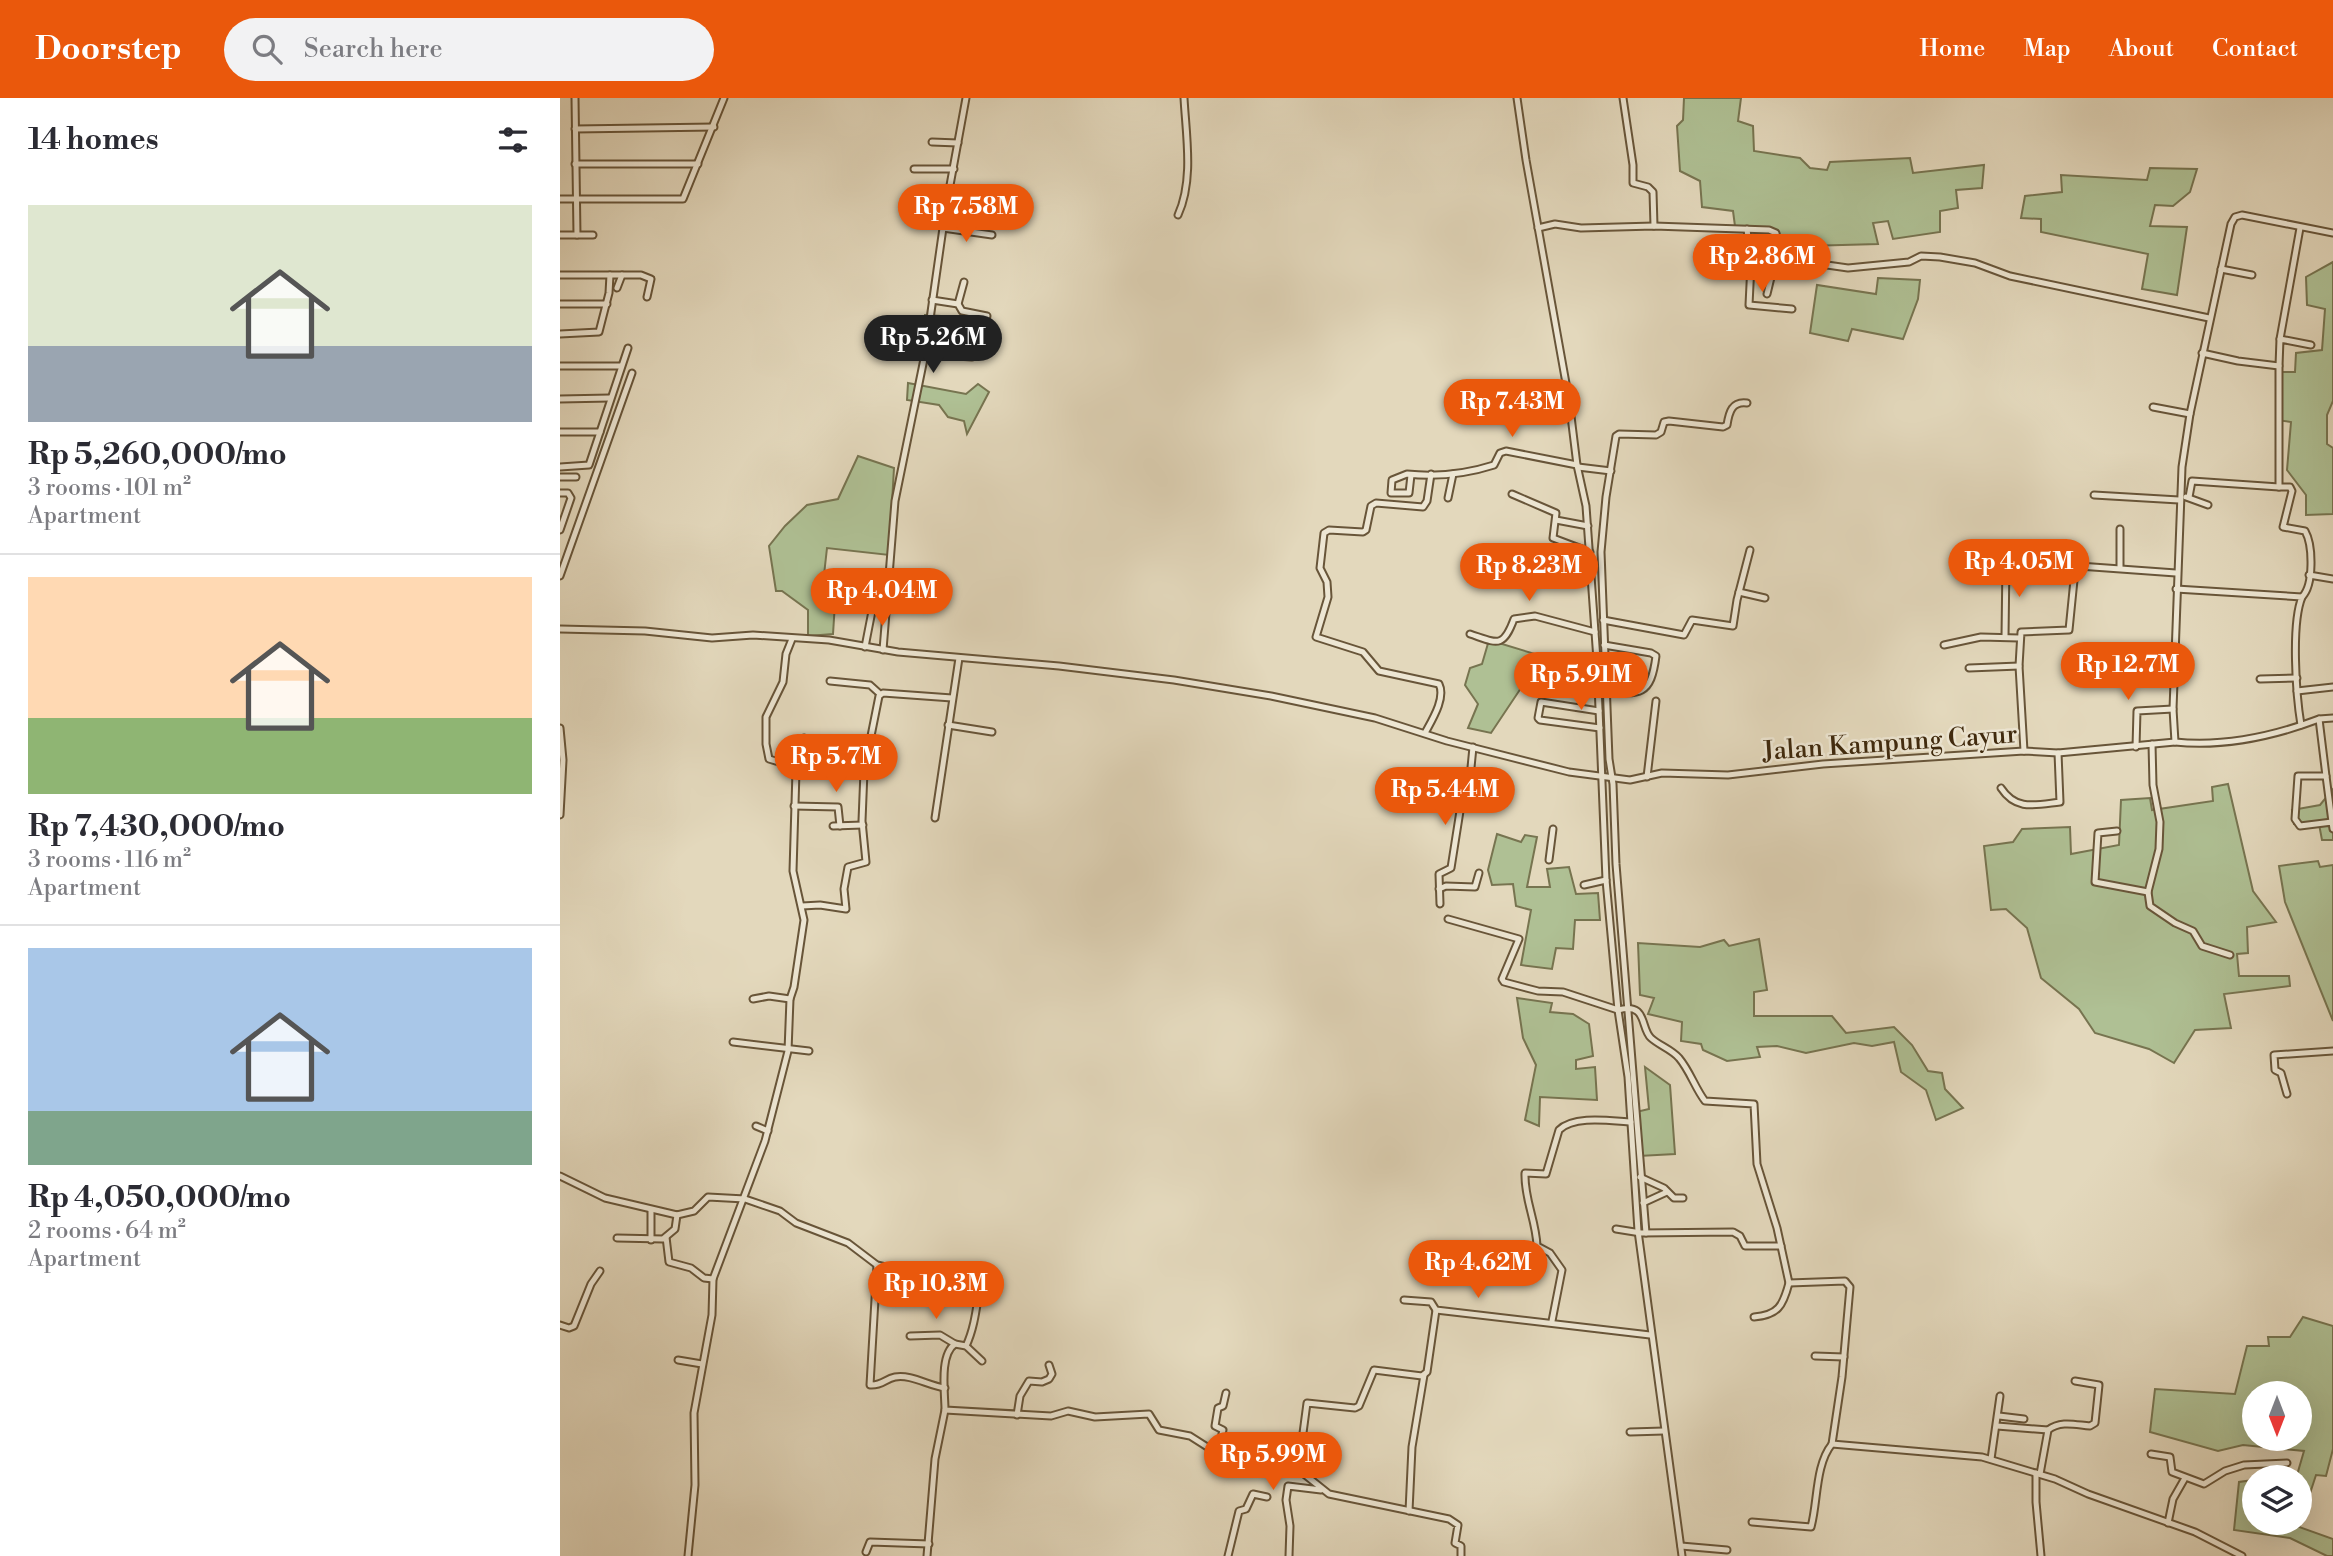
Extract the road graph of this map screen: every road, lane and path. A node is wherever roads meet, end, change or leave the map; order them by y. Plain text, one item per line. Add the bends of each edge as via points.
1 (575, 98) edge
2 (724, 98) edge
3 (966, 98) edge
4 (1184, 98) edge
5 (1517, 98) edge
6 (1623, 98) edge
7 (714, 127) junction
8 (575, 129) junction
9 (932, 142) dead end
10 (958, 143) junction
11 (575, 164) junction
12 (698, 164) junction
13 (914, 169) dead end
14 (954, 169) junction
15 (560, 199) edge
16 (575, 199) junction
17 (1178, 215) dead end
18 (1654, 226) junction
19 (1543, 227) junction
20 (943, 228) junction
21 (2300, 228) junction
22 (1746, 229) junction
23 (2333, 233) edge
24 (560, 235) edge
25 (576, 235) junction
26 (593, 235) dead end
27 (992, 235) dead end
28 (1781, 254) junction
29 (2221, 269) junction
30 (560, 275) edge
31 (610, 275) junction
32 (622, 275) junction
33 (2252, 275) dead end
34 (964, 282) dead end
35 (617, 288) dead end
36 (1767, 293) dead end
37 (647, 297) dead end
38 (932, 300) junction
39 (560, 304) edge
40 (607, 304) junction
41 (958, 304) junction
42 (1791, 309) dead end
43 (987, 316) dead end
44 (2209, 318) junction
45 (560, 334) edge
46 (2280, 339) junction
47 (2311, 345) dead end
48 (628, 348) dead end
49 (2202, 353) junction
50 (925, 354) junction
51 (972, 357) dead end
52 (560, 366) edge
53 (621, 366) junction
54 (2280, 366) junction
55 (632, 373) dead end
56 (610, 398) junction
57 (560, 399) edge
58 (1747, 403) dead end
59 (2153, 407) dead end
60 (2190, 414) junction
61 (560, 432) edge
62 (600, 432) junction
63 (1578, 466) junction
64 (560, 467) edge
65 (1611, 471) junction
66 (1431, 474) junction
67 (1453, 474) junction
68 (1411, 475) junction
69 (560, 477) edge
70 (576, 477) dead end
71 (2279, 486) junction
72 (560, 493) edge
73 (1512, 494) dead end
74 (2094, 495) dead end
75 (2189, 497) junction
76 (1448, 498) dead end
77 (2179, 499) junction
78 (2208, 505) dead end
79 (562, 517) edge
80 (1556, 520) junction
81 (1588, 526) junction
82 (2120, 529) dead end
83 (560, 530) edge
84 (1751, 550) dead end
85 (1590, 552) junction
86 (2006, 561) dead end
87 (2120, 568) junction
88 (2176, 573) junction
89 (2309, 575) junction
90 (560, 576) edge
91 (2333, 579) edge
92 (2176, 589) junction
93 (1739, 592) junction
94 (2302, 597) junction
95 (1765, 598) dead end
96 (873, 606) dead end
97 (1603, 620) junction
98 (560, 629) edge
99 (1595, 632) junction
100 (1470, 634) dead end
101 (2005, 637) junction
102 (2019, 638) junction
103 (792, 639) junction
104 (1604, 645) junction
105 (1944, 645) dead end
106 (865, 647) junction
107 (883, 650) junction
108 (959, 658) junction
109 (1631, 666) dead end
110 (2019, 666) junction
111 (1969, 668) dead end
112 (1606, 669) junction
113 (2260, 678) dead end
114 (2297, 678) junction
115 (830, 681) dead end
116 (2333, 687) edge
117 (1598, 691) junction
118 (1606, 691) junction
119 (2297, 691) junction
120 (880, 694) junction
121 (951, 698) junction
122 (1656, 701) dead end
123 (2173, 709) junction
124 (1599, 710) junction
125 (2333, 718) edge
126 (2319, 719) junction
127 (948, 725) junction
128 (2301, 725) junction
129 (560, 728) edge
130 (1600, 728) junction
131 (992, 732) dead end
132 (1425, 733) junction
133 (804, 737) dead end
134 (2175, 742) junction
135 (2152, 744) junction
136 (1474, 747) junction
137 (2136, 747) junction
138 (2025, 751) junction
139 (2058, 753) junction
140 (801, 763) junction
141 (865, 764) junction
142 (795, 768) junction
143 (1606, 775) junction
144 (2326, 776) junction
145 (1647, 777) junction
146 (2001, 788) dead end
147 (794, 806) junction
148 (560, 815) edge
149 (935, 818) dead end
150 (863, 825) junction
151 (2332, 826) edge
152 (1553, 829) dead end
153 (2116, 831) dead end
154 (1549, 860) dead end
155 (1479, 873) dead end
156 (1606, 880) junction
157 (1584, 885) dead end
158 (1439, 890) junction
159 (2148, 892) junction
160 (1440, 904) dead end
161 (802, 906) junction
162 (1448, 919) dead end
163 (2230, 954) dead end
164 (753, 999) dead end
165 (790, 999) junction
166 (1628, 1009) junction
167 (1619, 1010) junction
168 (733, 1042) dead end
169 (789, 1046) junction
170 (809, 1051) dead end
171 (2333, 1051) edge
172 (2287, 1094) dead end
173 (1631, 1122) junction
174 (756, 1126) dead end
175 (768, 1131) junction
176 (560, 1176) edge
177 (1634, 1177) junction
178 (1641, 1177) junction
179 (1667, 1192) junction
180 (1683, 1198) dead end
181 (745, 1199) junction
182 (1643, 1203) junction
183 (651, 1210) junction
184 (677, 1215) junction
185 (1616, 1229) dead end
186 (1642, 1232) junction
187 (666, 1237) junction
188 (617, 1238) dead end
189 (651, 1240) junction
190 (1781, 1246) junction
191 (877, 1265) junction
192 (600, 1271) dead end
193 (713, 1279) junction
194 (1789, 1283) junction
195 (1404, 1300) dead end
196 (1436, 1310) junction
197 (1754, 1317) dead end
198 (1552, 1321) junction
199 (560, 1325) edge
200 (1650, 1335) junction
201 (910, 1336) dead end
202 (955, 1344) junction
203 (966, 1346) junction
204 (1815, 1356) dead end
205 (1844, 1357) junction
206 (678, 1360) dead end
207 (982, 1361) dead end
208 (702, 1364) junction
209 (1049, 1365) dead end
210 (1424, 1375) junction
211 (2075, 1381) dead end
212 (945, 1388) junction
213 (1226, 1393) dead end
214 (2000, 1396) dead end
215 (945, 1410) junction
216 (1017, 1415) junction
217 (1998, 1416) junction
218 (2024, 1419) dead end
219 (1997, 1426) junction
220 (2048, 1430) junction
221 (1630, 1432) dead end
222 (1664, 1432) junction
223 (1832, 1444) junction
224 (1217, 1454) junction
225 (2151, 1454) dead end
226 (1991, 1460) junction
227 (2287, 1463) dead end
228 (1294, 1466) junction
229 (2038, 1473) junction
230 (2185, 1478) junction
231 (1321, 1490) junction
232 (1267, 1497) dead end
233 (1409, 1511) junction
234 (1752, 1522) dead end
235 (2168, 1524) junction
236 (929, 1544) junction
237 (1681, 1546) junction
238 (1727, 1550) dead end
239 (866, 1552) dead end
240 (688, 1556) edge
241 (927, 1556) edge
242 (1228, 1556) edge
243 (1289, 1556) edge
244 (1461, 1556) edge
245 (1682, 1556) edge
246 (2041, 1556) edge
247 (2242, 1556) edge

1 - 8 street
2 - 7 street
3 - 10 street
4 - 17 street via 1189,138 1185,201
5 - 19 street
6 - 18 street via 1633,183 1652,189
7 - 8 street
7 - 12 street
8 - 11 street
9 - 10 street
10 - 14 street
11 - 12 street
11 - 16 street
12 - 16 street via 683,199
13 - 14 street
14 - 20 street
15 - 16 street
16 - 25 street
18 - 19 street
18 - 22 street
19 - 63 street
20 - 27 street
20 - 38 street
21 - 23 street
21 - 29 street via 2235,217
21 - 46 street
22 - 28 street via 1775,232
22 - 42 street via 1751,264 1749,304
24 - 25 street
25 - 26 street
28 - 36 street
28 - 44 street via 1849,268 1940,257
29 - 33 street
29 - 44 street
30 - 31 street
31 - 32 street
31 - 40 street
32 - 35 street
32 - 37 street via 651,279
34 - 41 street
38 - 41 street
38 - 50 street
39 - 40 street
40 - 45 street via 599,332
41 - 43 street via 962,311
44 - 49 street
46 - 47 street
46 - 54 street
48 - 53 street
49 - 54 street
49 - 60 street
50 - 51 street
50 - 107 street via 895,501
52 - 53 street
53 - 56 street
54 - 71 street
55 - 90 street
56 - 57 street
56 - 62 street
58 - 65 street via 1730,410 1726,426 1669,421 1656,435 1619,434
59 - 60 street
60 - 77 street
61 - 62 street
62 - 64 street via 586,467
63 - 65 street
63 - 67 street via 1506,451 1494,464
63 - 81 street
65 - 97 street via 1601,552
66 - 67 street
66 - 68 street
66 - 132 street via 1423,507 1376,503 1363,532 1324,533 1320,568 1328,597 1316,637 1363,652 1379,671 1439,684 1439,704
67 - 76 street
68 - 68 street via 1392,480 1391,493 1409,493
69 - 70 street
71 - 75 street via 2192,481
71 - 89 street via 2292,491 2283,527 2307,534
72 - 79 street via 571,498
73 - 80 street via 1555,512
74 - 77 street
75 - 77 street
75 - 78 street
77 - 88 street
79 - 83 street
80 - 81 street
80 - 85 street via 1553,538
81 - 85 street
82 - 87 street
84 - 93 street
85 - 99 street
86 - 101 street
87 - 88 street
87 - 102 street via 2077,567 2069,630 2024,630
88 - 92 street
89 - 91 street
89 - 94 street
92 - 94 street
92 - 123 street
93 - 95 street
93 - 97 street via 1733,626 1692,620 1684,635
94 - 114 street
96 - 106 street
97 - 104 street
98 - 103 street, Jalan Kampung Cayur
99 - 100 street via 1531,616 1514,619 1510,634 1500,642
99 - 117 street
101 - 102 street
101 - 105 street via 1981,636
102 - 110 street
103 - 106 street, Jalan Kampung Cayur
103 - 142 street via 783,682 766,717 766,744 769,758
104 - 112 street
104 - 118 street via 1656,656 1642,691
106 - 107 street, Jalan Kampung Cayur
107 - 108 street, Jalan Kampung Cayur
108 - 121 street
108 - 132 street, Jalan Kampung Cayur via 1227,688 1375,718
109 - 112 street
110 - 111 street
110 - 138 street
112 - 118 street
113 - 114 street
114 - 119 street
115 - 120 street via 873,686
116 - 119 street
117 - 118 street
117 - 124 street
118 - 143 street
119 - 128 street
120 - 121 street
120 - 141 street
121 - 127 street
122 - 145 street
123 - 134 street
123 - 137 street via 2137,711
124 - 130 street
124 - 130 street via 1541,702 1538,718
125 - 126 street, Jalan Kampung Cayur
126 - 128 street, Jalan Kampung Cayur
126 - 144 street
127 - 131 street
127 - 149 street
128 - 134 street, Jalan Kampung Cayur via 2232,741
129 - 148 street
130 - 143 street
132 - 136 street, Jalan Kampung Cayur
133 - 140 street
134 - 135 street, Jalan Kampung Cayur
135 - 137 street, Jalan Kampung Cayur
135 - 159 street via 2160,830
136 - 143 street, Jalan Kampung Cayur via 1581,774
136 - 158 street via 1451,868 1440,873
137 - 139 street, Jalan Kampung Cayur
138 - 139 street, Jalan Kampung Cayur
138 - 145 street, Jalan Kampung Cayur via 1727,775 1666,772
139 - 146 street via 2060,802 2015,803
140 - 141 street via 839,759
140 - 142 street
141 - 150 street
142 - 147 street
143 - 145 street, Jalan Kampung Cayur via 1630,780
143 - 156 street
143 - 166 street
144 - 151 street
144 - 151 street via 2297,777 2295,819 2300,826
147 - 150 street via 838,807 836,826
147 - 161 street via 793,871
150 - 161 street via 866,862 848,867 845,909
152 - 154 street
153 - 159 street via 2098,833 2095,883
155 - 158 street via 1475,887
156 - 157 street
156 - 167 street
158 - 160 street
159 - 163 street via 2151,907 2193,931 2202,946
161 - 165 street via 803,933
162 - 167 street via 1519,939 1504,982 1563,992
164 - 165 street
165 - 169 street
166 - 167 street
166 - 178 street
166 - 190 street via 1644,1018 1650,1037 1677,1056 1705,1101 1754,1104 1757,1164
167 - 173 street
168 - 169 street
169 - 170 street
169 - 175 street
171 - 172 street via 2274,1055 2275,1070 2281,1073
173 - 177 street
173 - 198 street via 1563,1126 1546,1174 1525,1173 1536,1245 1550,1252 1562,1270
174 - 175 street
175 - 181 street
176 - 183 street via 605,1198
177 - 178 street
177 - 186 street
178 - 179 street
178 - 182 street
179 - 180 street
179 - 182 street
181 - 184 street via 708,1197 694,1211
181 - 191 street via 848,1243
181 - 193 street
182 - 186 street
183 - 184 street
183 - 189 street
184 - 187 street via 674,1229
185 - 186 street
186 - 190 street via 1733,1232 1745,1246
186 - 200 street
187 - 189 street
187 - 193 street via 669,1262
188 - 189 street
190 - 194 street
191 - 203 street via 977,1289 973,1331
191 - 212 street via 870,1385 907,1377
192 - 199 street via 575,1324 569,1328
193 - 208 street via 712,1315
194 - 197 street via 1780,1310
194 - 205 street via 1847,1282
195 - 196 street via 1431,1303
196 - 198 street
196 - 210 street via 1430,1362
198 - 200 street
200 - 222 street
201 - 202 street via 940,1335
202 - 203 street
202 - 212 street via 946,1359
203 - 207 street
204 - 205 street
205 - 223 street
206 - 208 street
208 - 240 street via 694,1413
209 - 216 street via 1049,1379 1029,1381 1024,1387
210 - 228 street via 1374,1370 1355,1408 1307,1403
210 - 233 street via 1412,1447
211 - 220 street via 2099,1385 2094,1425 2065,1423
212 - 215 street
213 - 224 street via 1214,1422 1223,1430
214 - 217 street
215 - 216 street
215 - 236 street
216 - 224 street via 1149,1413 1159,1430 1190,1436
217 - 218 street
217 - 219 street
219 - 220 street
219 - 226 street
220 - 229 street
221 - 222 street
222 - 237 street
223 - 226 street
223 - 234 street via 1826,1452 1811,1527
224 - 228 street
225 - 230 street via 2169,1457 2171,1471
226 - 229 street
227 - 230 street via 2244,1465 2204,1484
228 - 231 street
229 - 235 street
229 - 246 street
230 - 235 street via 2173,1499
231 - 233 street
231 - 243 street via 1289,1486
232 - 242 street via 1253,1494 1246,1510 1239,1511
233 - 244 street via 1458,1525 1455,1543 1461,1546
235 - 247 street via 2212,1539
236 - 239 street via 870,1542
236 - 241 street
237 - 238 street
237 - 245 street

